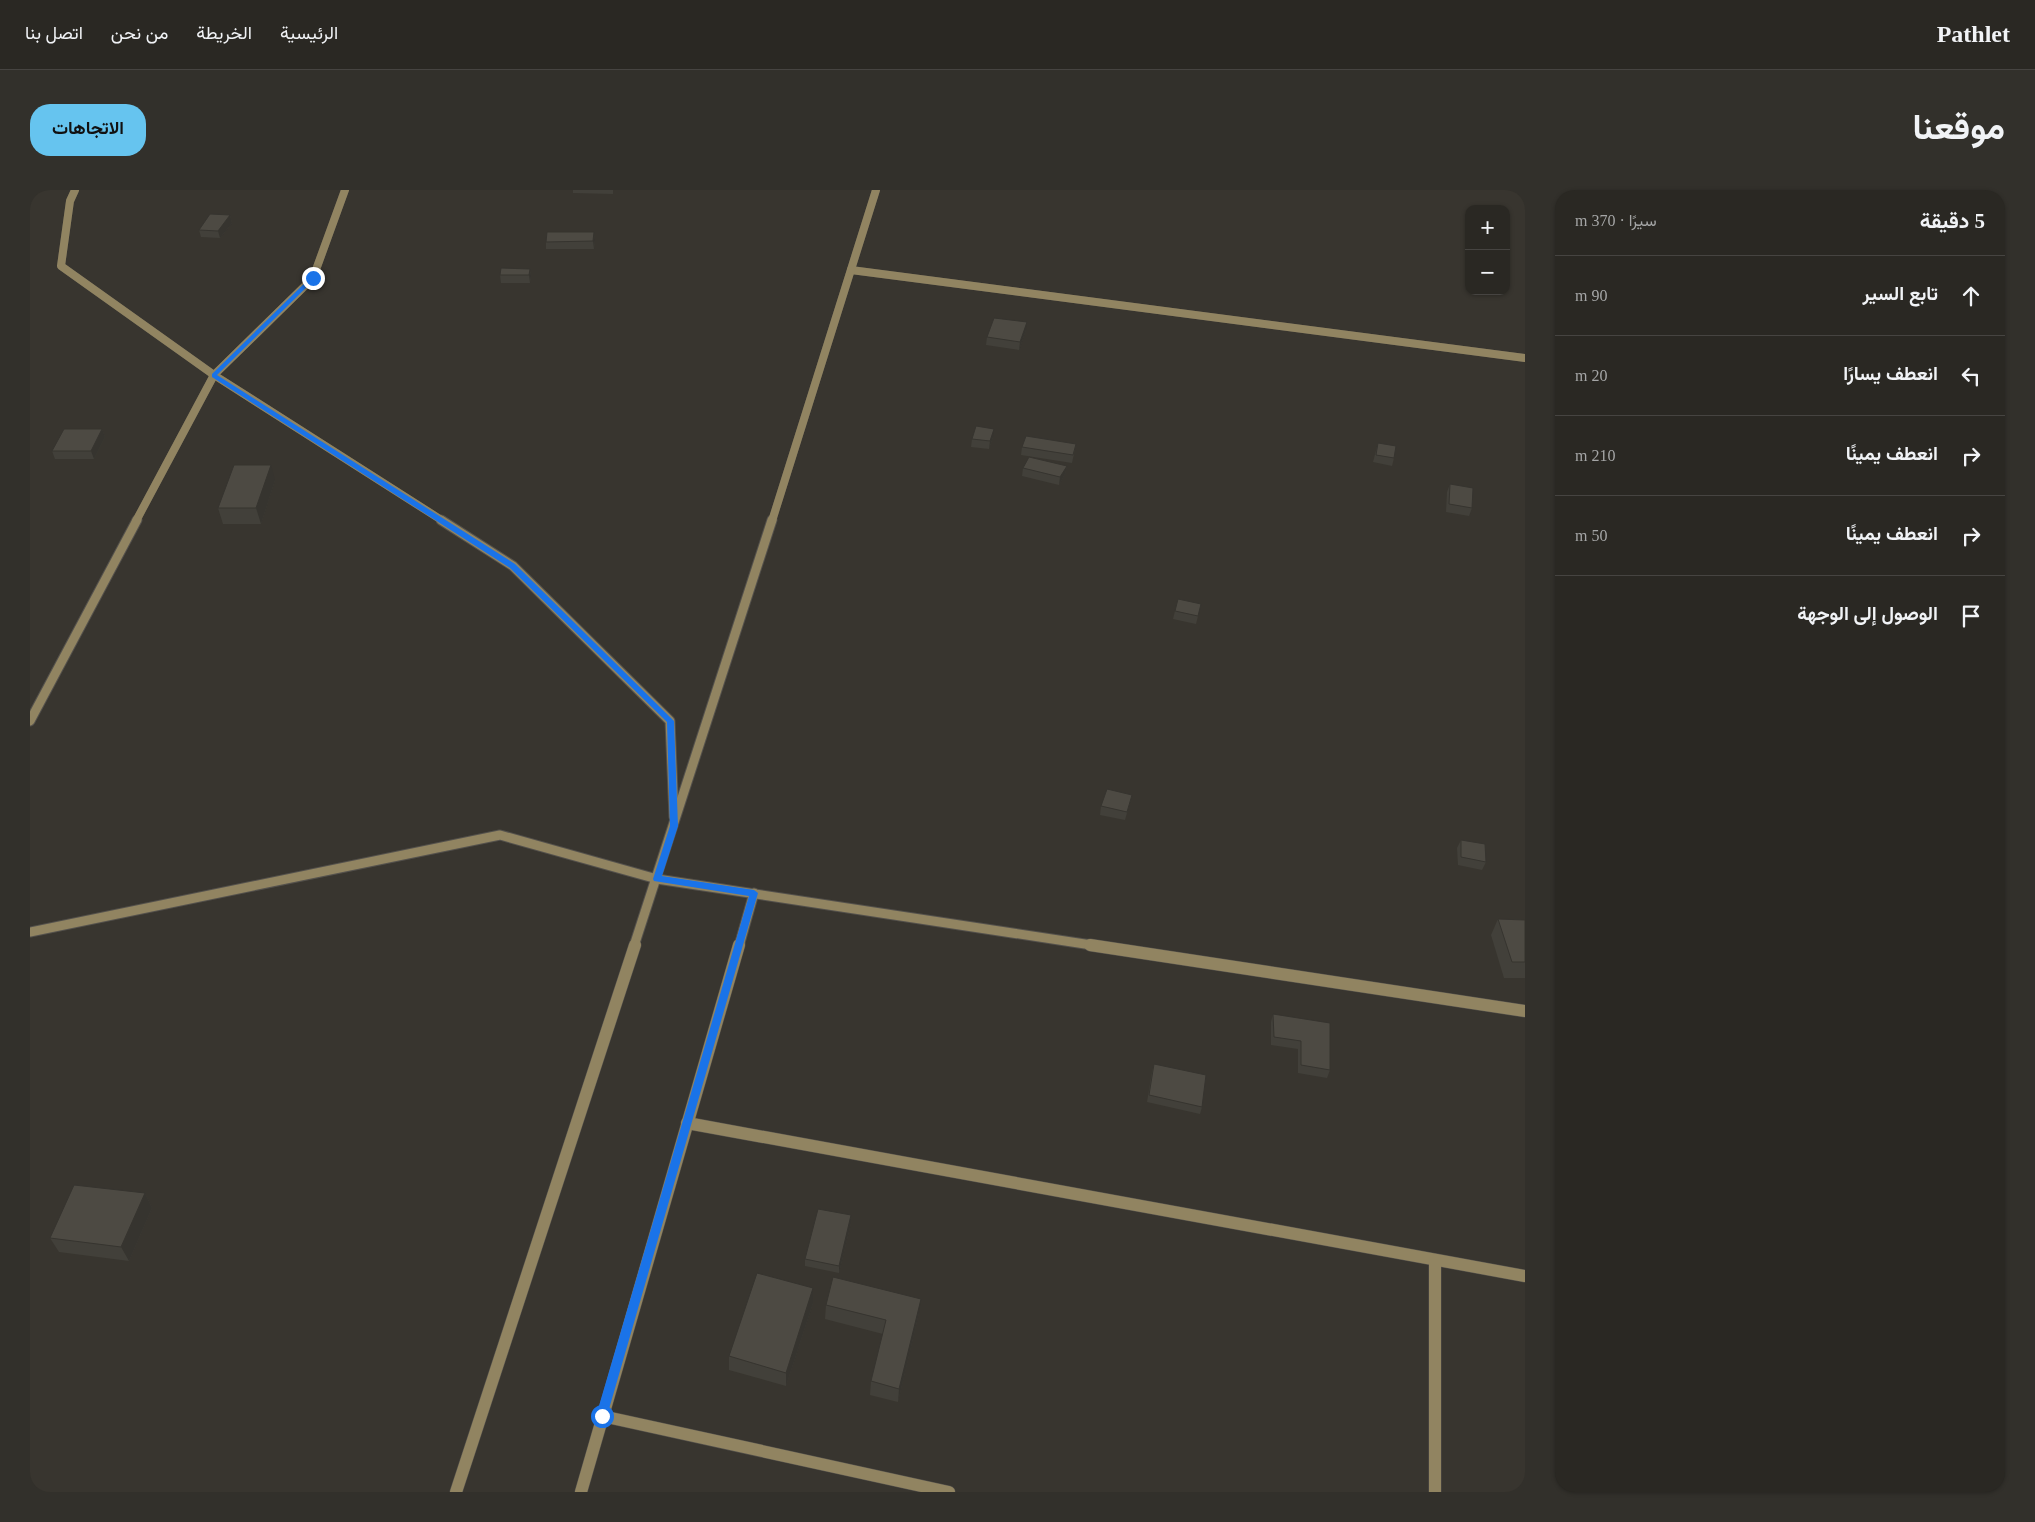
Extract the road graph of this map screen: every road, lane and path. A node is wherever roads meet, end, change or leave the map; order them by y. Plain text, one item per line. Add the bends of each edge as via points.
1 (75, 190) edge
2 (345, 190) edge
3 (876, 190) edge
4 (850, 270) junction
5 (1525, 358) edge
6 (214, 375) junction
7 (30, 721) edge
8 (674, 826) junction
9 (657, 879) junction
10 (754, 893) junction
11 (30, 932) edge
12 (1525, 1011) edge
13 (687, 1123) junction
14 (1435, 1260) junction
15 (1525, 1276) edge
16 (602, 1416) junction
17 (456, 1492) edge
18 (581, 1492) edge
19 (949, 1492) edge
20 (1435, 1492) edge

1 - 6 street via 70,201 61,266
2 - 6 street via 313,278
3 - 4 street
4 - 5 street
4 - 8 street
6 - 7 street
6 - 8 street via 520,573 670,721
8 - 9 street
9 - 10 street
9 - 11 street via 500,835
9 - 17 street
10 - 12 street
10 - 13 street
13 - 14 street
13 - 16 street
14 - 15 street
14 - 20 street
16 - 18 street
16 - 19 street

